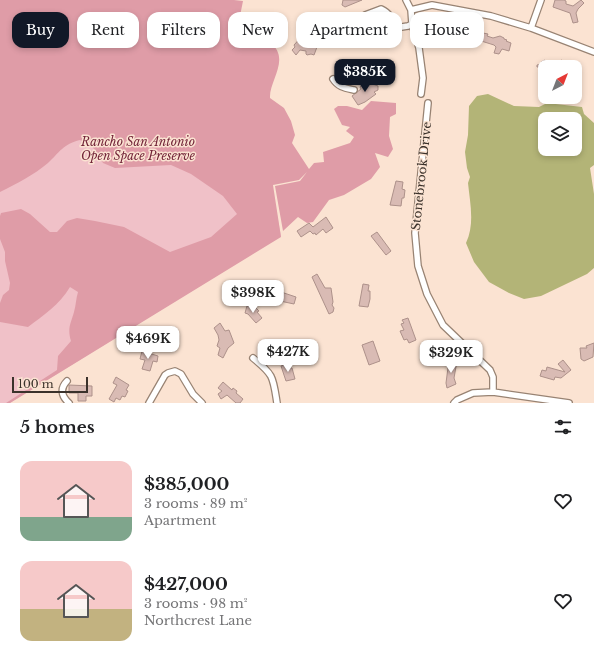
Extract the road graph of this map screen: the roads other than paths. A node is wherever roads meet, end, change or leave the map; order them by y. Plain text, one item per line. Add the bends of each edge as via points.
1 (406, 0) edge
2 (541, 0) edge
3 (411, 10) joint
4 (373, 12) edge
5 (388, 12) edge
6 (531, 28) junction
7 (419, 48) edge
8 (594, 52) edge
9 (333, 79) dead end
10 (354, 90) dead end
11 (421, 94) dead end
12 (428, 103) dead end
13 (253, 358) dead end
14 (67, 381) dead end
15 (493, 392) junction
16 (69, 403) edge
17 (149, 403) edge
18 (202, 403) edge
19 (277, 403) edge
20 (454, 403) edge
21 (569, 403) edge

1 - 3 street
2 - 6 street
3 - 6 street via 432,5 491,16
4 - 5 street via 381,9
6 - 8 street
7 - 11 street via 423,78
9 - 10 street via 340,86
12 - 15 street, Stonebrook Drive via 414,233 418,266 426,294 443,325 490,370 493,377
13 - 19 street via 266,368 273,378
14 - 16 street via 61,390
15 - 20 street via 473,393
15 - 21 street
17 - 18 street via 165,375 175,371 181,374 193,394

